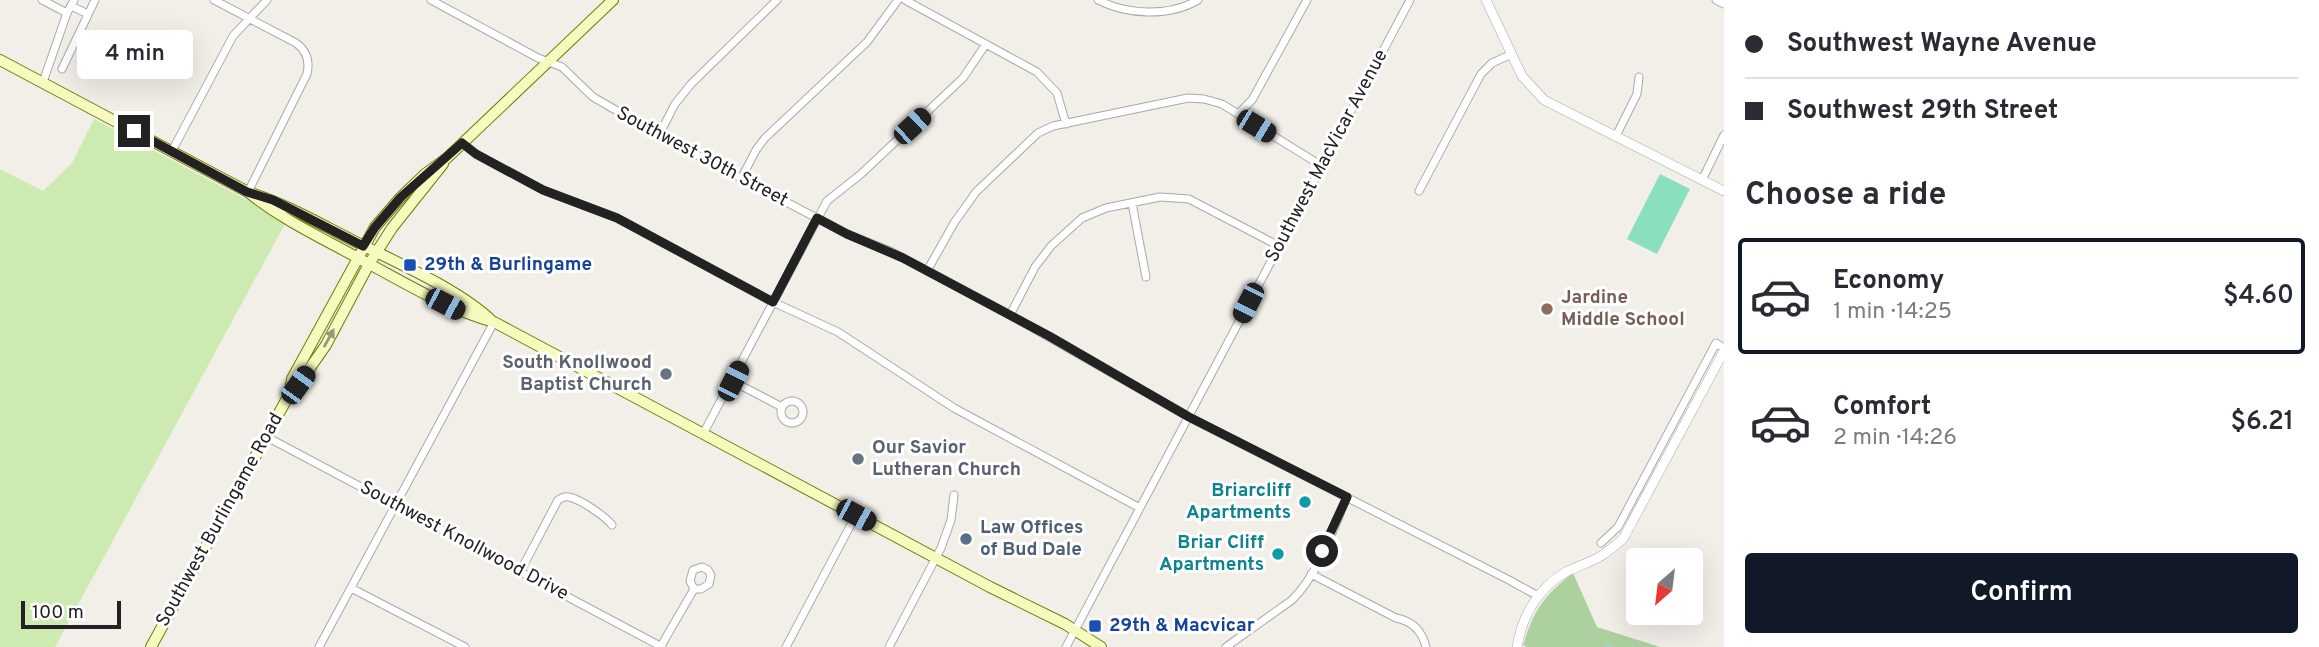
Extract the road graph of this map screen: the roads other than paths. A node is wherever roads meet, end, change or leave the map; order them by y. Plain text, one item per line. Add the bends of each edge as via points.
1 (42, 0) edge
2 (95, 0) edge
3 (267, 0) edge
4 (431, 0) edge
5 (613, 0) edge
6 (777, 0) edge
7 (898, 0) edge
8 (905, 0) edge
9 (1098, 0) edge
10 (1198, 0) edge
11 (1307, 0) edge
12 (1410, 0) edge
13 (1486, 0) edge
14 (1716, 0) edge
15 (217, 1) edge
16 (1724, 4) edge
17 (71, 6) edge
18 (88, 14) junction
19 (249, 18) junction
20 (985, 44) junction
21 (1512, 54) junction
22 (0, 60) edge
23 (548, 62) junction
24 (62, 69) dead end
25 (1639, 77) dead end
26 (43, 82) junction
27 (1238, 114) junction
28 (1066, 124) junction
29 (659, 135) junction
30 (1724, 135) edge
31 (1616, 136) junction
32 (462, 143) junction
33 (172, 151) junction
34 (447, 158) junction
35 (1322, 166) junction
36 (741, 179) junction
37 (1702, 180) junction
38 (1419, 191) dead end
39 (1724, 191) edge
40 (247, 192) junction
41 (1132, 203) junction
42 (817, 218) junction
43 (363, 246) junction
44 (1279, 246) junction
45 (376, 252) junction
46 (358, 257) junction
47 (369, 264) junction
48 (927, 271) junction
49 (1146, 276) dead end
50 (773, 302) junction
51 (1010, 315) junction
52 (494, 323) junction
53 (1724, 349) edge
54 (733, 381) junction
55 (289, 393) junction
56 (782, 407) dead end
57 (1189, 417) junction
58 (704, 434) junction
59 (265, 436) junction
60 (1665, 440) junction
61 (1675, 445) junction
62 (954, 495) dead end
63 (1347, 497) junction
64 (1632, 501) junction
65 (395, 505) junction
66 (1642, 506) junction
67 (1140, 508) junction
68 (856, 515) junction
69 (612, 525) dead end
70 (1601, 543) dead end
71 (936, 558) junction
72 (520, 572) junction
73 (1311, 574) junction
74 (351, 588) junction
75 (694, 589) dead end
76 (1538, 596) junction
77 (1075, 631) junction
78 (151, 647) edge
79 (319, 647) edge
80 (465, 647) edge
81 (661, 647) edge
82 (786, 647) edge
83 (889, 647) edge
84 (1066, 647) edge
85 (1101, 647) edge
86 (1226, 647) edge
87 (1426, 647) edge
88 (1517, 647) edge

1 - 17 street
2 - 18 street
3 - 19 street
4 - 23 street, Southwest 30th Street
5 - 23 main road, Southwest Burlingame Road
6 - 29 street via 691,84
7 - 36 street via 867,42 765,138
8 - 20 street
9 - 10 street via 1138,13
11 - 27 street via 1252,100
12 - 35 street, Southwest MacVicar Avenue
13 - 21 street
14 - 16 street
15 - 19 street
17 - 18 street
17 - 26 street
18 - 24 street
19 - 33 street via 227,45
19 - 40 street via 296,43 308,60 307,74
20 - 28 street via 1043,77 1057,93
20 - 42 street via 963,78 831,197
21 - 31 street via 1528,85 1544,100
21 - 38 street via 1481,74
22 - 26 main road
23 - 29 street, Southwest 30th Street via 562,67 608,107
23 - 32 main road, Southwest Burlingame Road
25 - 31 street via 1637,94
26 - 33 main road
27 - 28 street via 1216,102 1188,98
27 - 35 street
28 - 48 street via 1038,133 983,185 954,223
29 - 36 street, Southwest 30th Street
30 - 37 street
31 - 37 street
32 - 34 main road, Southwest Burlingame Road
32 - 50 street via 543,190 617,218
33 - 40 main road
34 - 43 main road, Southwest Burlingame Road via 401,197
34 - 45 main road, Southwest Burlingame Road
35 - 44 street, Southwest MacVicar Avenue
36 - 42 street, Southwest 30th Street
37 - 39 street
40 - 43 main road via 273,200
40 - 46 main road via 267,208
41 - 44 street via 1160,197 1189,199
41 - 49 street
41 - 51 street via 1095,212 1070,227 1035,267
42 - 48 street, Southwest 30th Street
42 - 50 street
43 - 45 main road
43 - 46 main road, Southwest Burlingame Road
44 - 57 street, Southwest MacVicar Avenue
45 - 47 main road, Southwest Burlingame Road
45 - 52 main road via 451,292
46 - 47 main road
46 - 55 main road, Southwest Burlingame Road via 292,379
47 - 52 main road via 467,315
55 -> 47 main road, Southwest Burlingame Road via 326,345
48 - 51 street, Southwest 30th Street
50 - 54 street
50 - 67 street via 838,332 943,401
51 - 57 street, Southwest 30th Street
52 - 58 main road
52 - 65 street
53 - 60 street via 1716,343
53 - 61 street
54 - 56 street
54 - 58 street
55 - 59 main road, Southwest Burlingame Road
57 - 63 street, Southwest 30th Street
57 - 67 street, Southwest MacVicar Avenue
58 - 68 main road
59 - 65 street, Southwest Knollwood Drive
59 - 78 main road, Southwest Burlingame Road
60 - 61 street
60 - 64 street
61 - 66 street
62 - 71 street via 950,527
63 - 73 street
63 - 76 street, Southwest 30th Street
64 - 66 street
64 - 70 street via 1618,527
65 - 72 street, Southwest Knollwood Drive
65 - 74 street
66 - 76 street via 1623,539 1601,556 1556,578
67 - 77 street, Southwest MacVicar Avenue
68 - 71 main road
68 - 82 street
69 - 72 street via 571,498 561,498
71 - 77 main road
71 - 83 street
72 - 81 street, Southwest Knollwood Drive
73 - 86 street via 1292,600
73 - 87 street via 1409,622
74 - 79 street
74 - 80 street
75 - 81 street
76 - 88 street via 1525,617
77 - 84 street, Southwest MacVicar Avenue
77 - 85 main road

